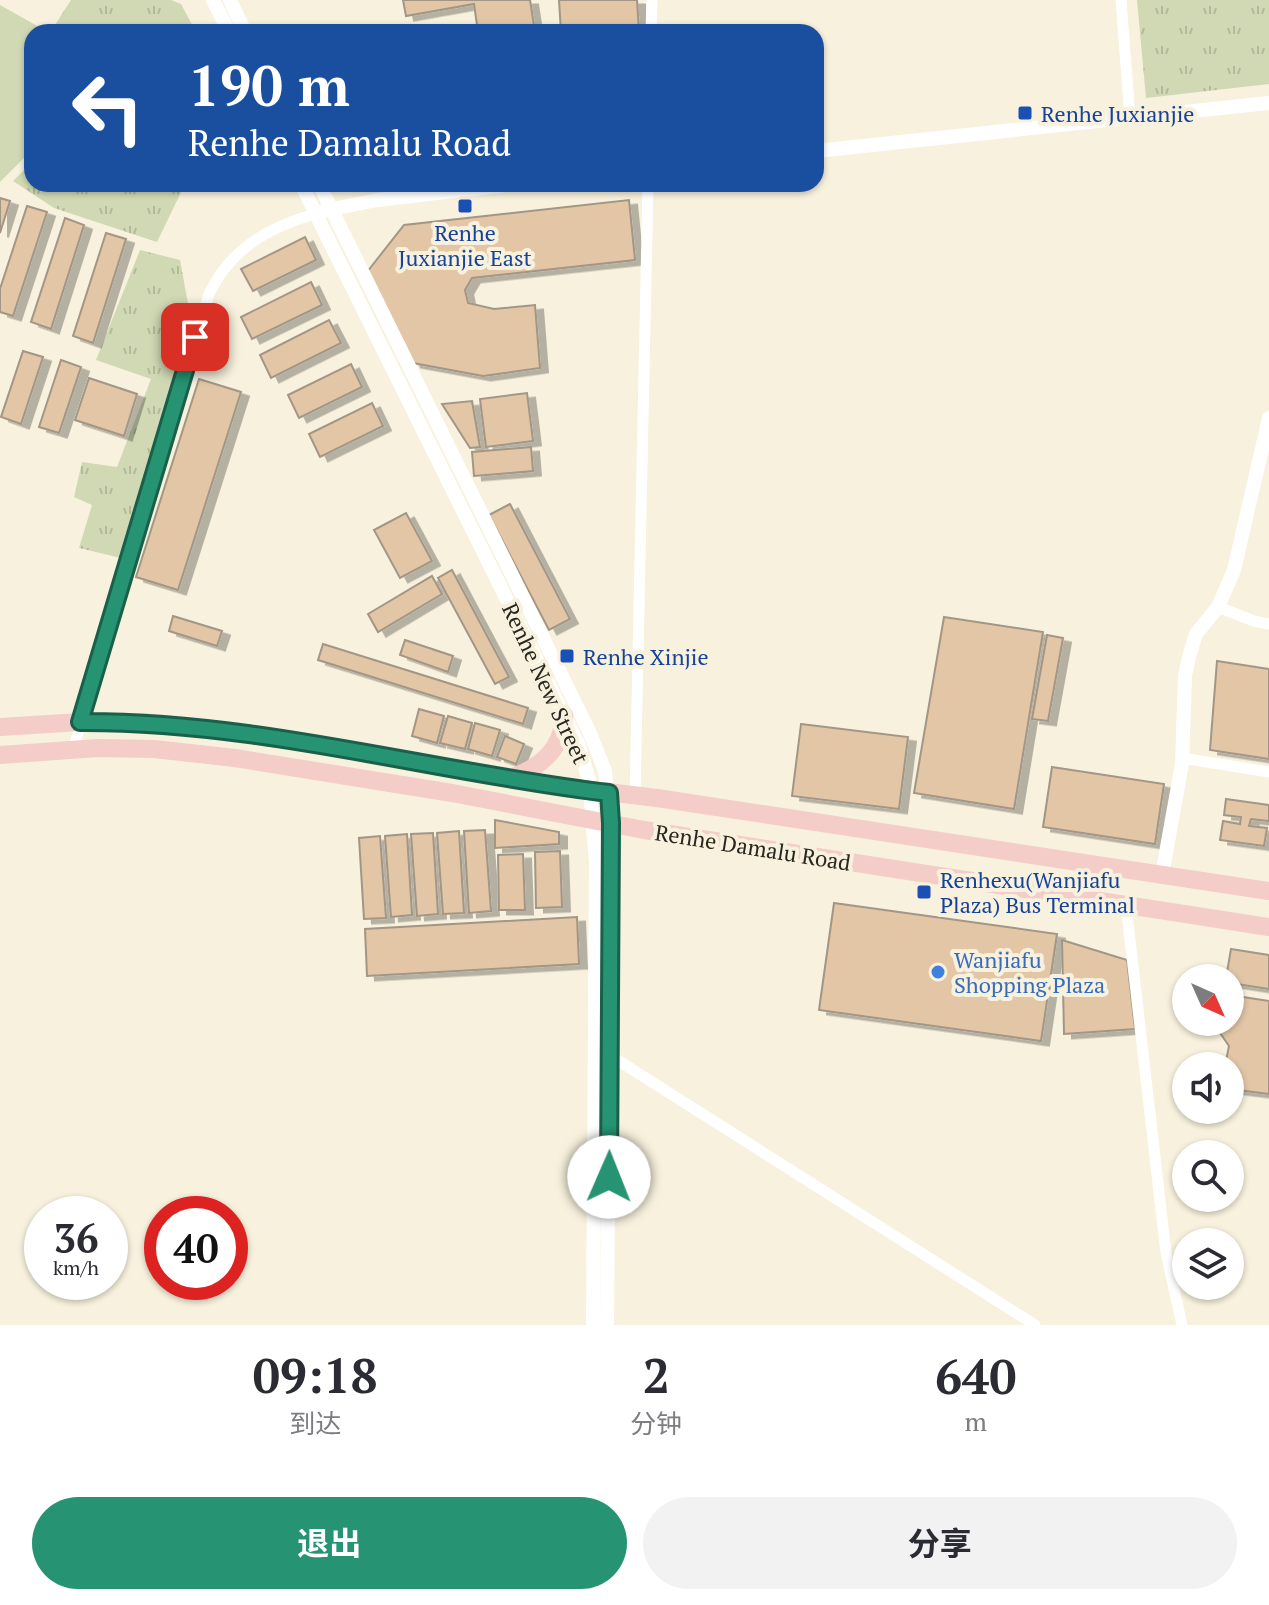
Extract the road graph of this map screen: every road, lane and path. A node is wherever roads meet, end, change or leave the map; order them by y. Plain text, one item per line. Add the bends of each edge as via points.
1 (213, 0) edge
2 (230, 0) edge
3 (652, 0) edge
4 (1121, 0) edge
5 (225, 24) edge
6 (241, 24) edge
7 (651, 24) edge
8 (1269, 103) edge
9 (1130, 118) junction
10 (824, 150) edge
11 (305, 192) edge
12 (323, 192) edge
13 (446, 192) edge
14 (648, 192) edge
15 (331, 208) junction
16 (315, 214) junction
17 (1269, 418) edge
18 (1218, 607) junction
19 (1269, 624) edge
20 (564, 715) junction
21 (80, 722) junction
22 (0, 727) edge
23 (74, 748) junction
24 (0, 755) edge
25 (1182, 758) junction
26 (1269, 772) edge
27 (510, 778) junction
28 (600, 792) junction
29 (635, 795) junction
30 (800, 820) junction
31 (602, 821) junction
32 (796, 854) junction
33 (1162, 875) junction
34 (1269, 891) edge
35 (1126, 905) junction
36 (1269, 927) edge
37 (611, 1056) junction
38 (593, 1325) edge
39 (607, 1325) edge
40 (1035, 1325) edge
41 (1182, 1325) edge

1 - 5 street
2 - 6 street
3 - 7 street
4 - 9 street
8 - 9 street
9 - 10 street
11 - 16 street, Renhe New Street
12 - 15 street, Renhe New Street
13 - 15 street
14 - 29 street
15 - 16 street
15 - 28 street, Renhe New Street via 589,731 605,771
16 - 20 street, Renhe New Street
16 - 21 street via 276,227 239,250 216,278
17 - 18 street via 1234,570
18 - 19 street
18 - 25 street via 1196,634 1189,657
20 - 27 highway via 561,736 545,761
20 - 28 street, Renhe New Street
21 - 22 highway, Renhe Damalu Road
21 - 23 street
21 - 27 highway, Renhe Damalu Road via 242,732
23 - 24 highway, Renhe Damalu Road
23 - 31 highway, Renhe Damalu Road via 154,749 242,759
25 - 26 street
25 - 33 street
27 - 28 highway, Renhe Damalu Road
28 - 29 highway, Renhe Damalu Road
28 - 31 street, Renhe New Street
29 - 30 highway, Renhe Damalu Road
30 - 32 highway
30 - 33 highway, Renhe Damalu Road
31 - 32 highway, Renhe Damalu Road
31 - 37 street, Renhe New Street
31 - 38 street, Renhe New Street via 596,862
32 - 35 highway, Renhe Damalu Road
33 - 34 highway, Renhe Damalu Road
35 - 36 highway, Renhe Damalu Road
35 - 41 street via 1166,1253
37 - 39 street, Renhe New Street
37 - 40 street

